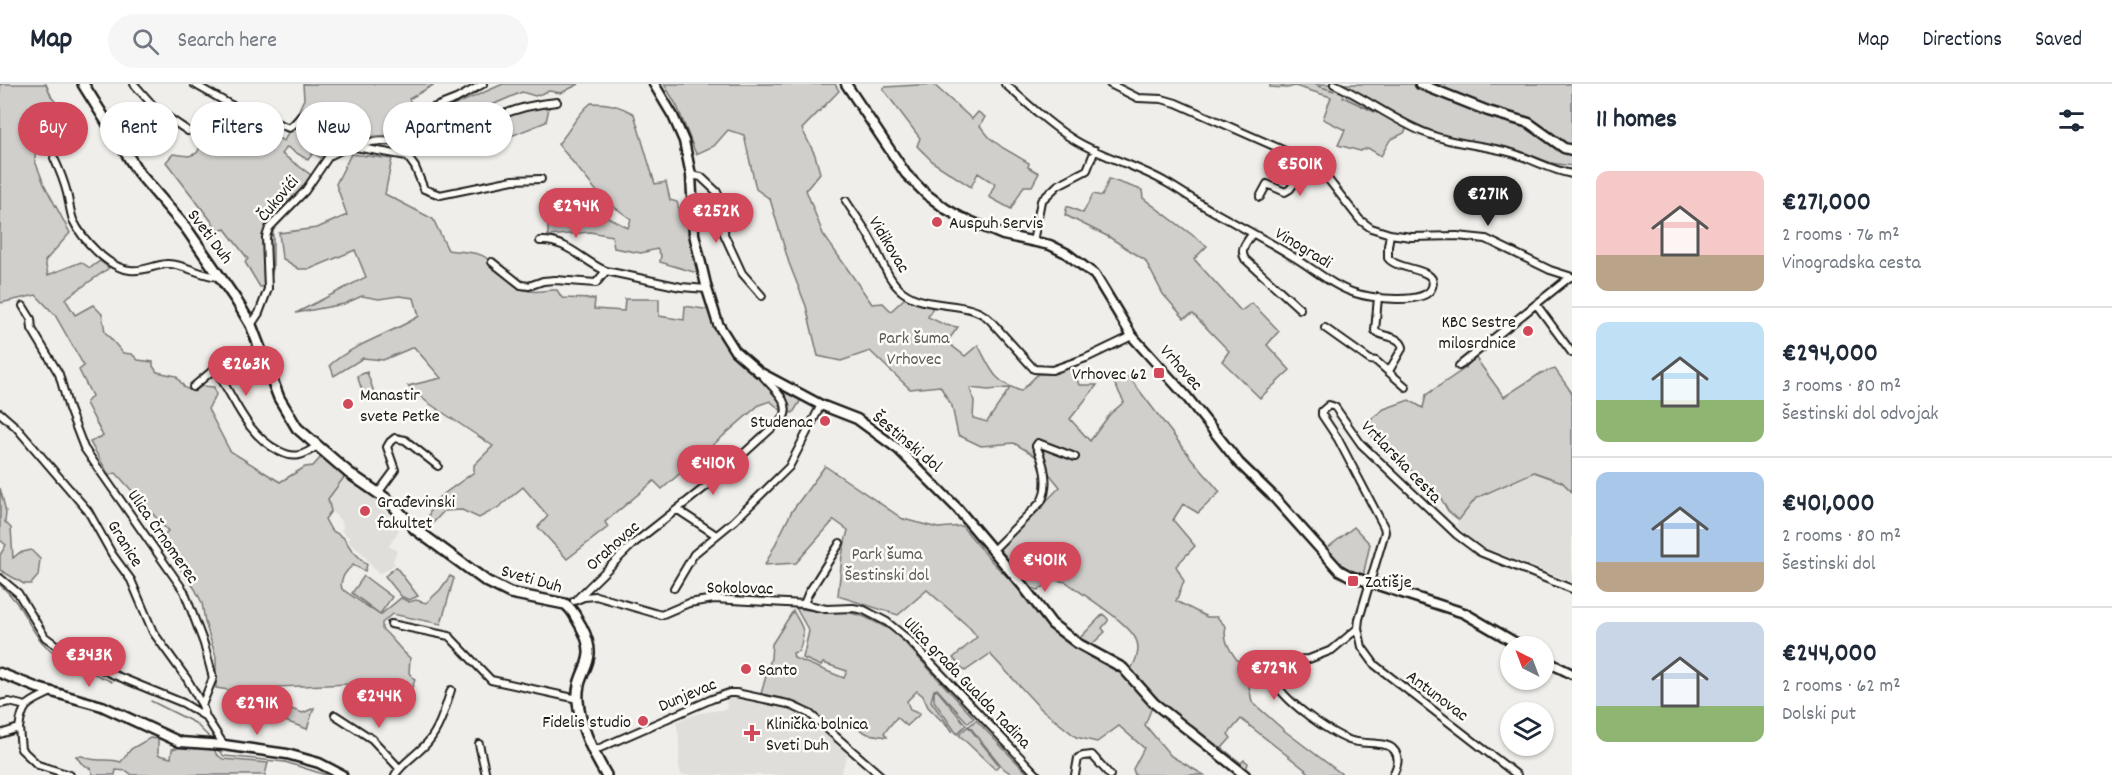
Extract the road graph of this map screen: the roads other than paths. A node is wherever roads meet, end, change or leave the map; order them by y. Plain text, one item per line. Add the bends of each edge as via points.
1 (82, 84) edge
2 (134, 84) edge
3 (194, 84) edge
4 (483, 84) edge
5 (654, 84) edge
6 (846, 84) edge
7 (1005, 84) edge
8 (1110, 84) edge
9 (1334, 84) edge
10 (1420, 84) edge
11 (446, 102) edge
12 (557, 102) dead end
13 (296, 124) edge
14 (188, 131) dead end
15 (371, 143) edge
16 (371, 150) edge
17 (1095, 150) junction
18 (1572, 150) edge
19 (330, 156) edge
20 (54, 158) dead end
21 (1310, 162) junction
22 (1572, 174) edge
23 (691, 175) junction
24 (541, 178) dead end
25 (1260, 197) dead end
26 (846, 201) dead end
27 (1252, 234) junction
28 (1390, 234) junction
29 (540, 241) dead end
30 (1033, 242) junction
31 (492, 262) dead end
32 (606, 271) junction
33 (221, 277) junction
34 (1571, 277) edge
35 (707, 289) junction
36 (762, 296) dead end
37 (1378, 297) junction
38 (1536, 304) junction
39 (23, 306) dead end
40 (1300, 309) dead end
41 (251, 325) junction
42 (1325, 327) dead end
43 (1132, 336) junction
44 (1572, 353) edge
45 (1459, 366) dead end
46 (1389, 371) junction
47 (759, 372) junction
48 (193, 387) dead end
49 (1406, 387) dead end
50 (821, 405) junction
51 (0, 413) edge
52 (317, 446) junction
53 (1075, 457) dead end
54 (438, 466) dead end
55 (378, 493) junction
56 (678, 510) junction
57 (716, 535) junction
58 (840, 543) dead end
59 (992, 551) junction
60 (0, 578) edge
61 (1371, 583) junction
62 (674, 588) dead end
63 (1572, 589) edge
64 (572, 604) junction
65 (804, 604) junction
66 (391, 624) dead end
67 (1358, 628) junction
68 (1504, 636) edge
69 (1554, 665) edge
70 (0, 673) edge
71 (1572, 674) edge
72 (451, 690) dead end
73 (51, 692) junction
74 (578, 699) junction
75 (0, 704) edge
76 (202, 705) junction
77 (26, 706) junction
78 (335, 715) dead end
79 (206, 717) junction
80 (20, 728) junction
81 (0, 734) edge
82 (218, 744) junction
83 (479, 744) dead end
84 (593, 751) junction
85 (399, 768) junction
86 (70, 775) edge
87 (342, 775) edge
88 (395, 775) edge
89 (486, 775) edge
90 (606, 775) edge
91 (880, 775) edge
92 (1037, 775) edge
93 (1075, 775) edge
94 (1110, 775) edge
95 (1245, 775) edge
96 (1392, 775) edge
97 (1517, 775) edge

1 - 33 main road, Sveti Duh via 138,172
2 - 14 street via 157,110
3 - 13 street via 231,105 289,128
4 - 11 street
5 - 23 street, Šestinski dol via 681,135
6 - 30 street, Vrhovec via 898,164 926,194 974,224
7 - 17 street, Vinogradi via 1076,141
8 - 21 street via 1138,98 1176,103
9 - 22 street via 1421,131 1463,145 1509,152
10 - 18 street via 1530,123
12 - 15 street via 526,106 499,116 462,140
16 - 24 street via 407,156 424,189 440,195
17 - 27 street, Vinogradi via 1165,181
17 - 30 street via 1087,170 1058,185 1041,201
19 - 41 street, Čukovići via 269,228 268,289
20 - 33 street via 73,219 102,257 131,271 169,264
21 - 25 street via 1290,189 1285,192 1267,184
21 - 28 street via 1322,170 1360,220
23 - 35 street, Šestinski dol via 694,234
23 - 36 street via 705,179 720,197 725,210 724,234 742,273
26 - 43 street, Vidikovac via 871,239 889,277 903,292 930,304 982,314 1034,369 1052,370
27 - 37 street, Vinogradi via 1353,293
27 - 40 street via 1242,252 1245,260
28 - 34 street via 1486,239
28 - 37 street, Vinogradi via 1387,253 1391,262 1428,274 1432,286 1422,296
29 - 32 street via 559,243
30 - 43 street, Vrhovec via 1066,253 1095,275
31 - 32 street via 521,285 529,286 555,280 596,284
32 - 35 street
33 - 41 main road, Sveti Duh
34 - 38 street
35 - 47 street, Šestinski dol via 723,332 740,357
37 - 46 street via 1376,331 1398,339 1403,347
38 - 44 street
38 - 45 street
39 - 76 street, Ulica Črnomerec via 59,374 84,448 184,591 213,678
41 - 52 main road, Sveti Duh via 285,411
42 - 46 street
43 - 61 street, Vrhovec via 1239,463 1334,565
46 - 49 street
47 - 50 street, Šestinski dol
47 - 56 street, Orahovac via 782,398 787,412
48 - 52 street via 212,371 217,372 249,428 261,440 290,456 301,456
50 - 57 street via 789,467
50 - 59 street, Šestinski dol via 857,420 898,449 939,488
51 - 76 street, Granice via 88,511 131,580 153,632
52 - 55 main road, Sveti Duh
53 - 59 street via 1038,443 1046,493
54 - 55 street via 405,440 395,438 387,447 394,472
55 - 64 main road, Sveti Duh via 415,529 491,584 510,593
56 - 57 street
56 - 64 street, Orahovac via 633,544
57 - 62 street via 694,554
58 - 65 street
59 - 95 street, Šestinski dol via 1055,627 1123,668 1155,703
60 - 79 street via 18,593 45,637 60,648
61 - 63 street, Vrtlarska cesta via 1384,527 1322,415 1329,405 1338,410 1361,444 1457,535 1480,552
61 - 67 street
61 - 68 street, Vrhovec via 1464,613
64 - 65 street, Sokolovac via 596,596 661,615 689,603 714,599
64 - 74 main road, Sveti Duh via 590,647
65 - 92 street, Ulica grada Gualda Tadina via 864,610 887,622 909,640
66 - 74 street via 449,636 491,680
67 - 96 street via 1332,650 1286,660 1275,679 1290,700 1330,730 1354,742 1391,747 1398,759
67 - 97 street, Antunovac via 1362,647 1375,665
69 - 71 street
70 - 73 street
72 - 85 street via 432,737
73 - 77 street
73 - 82 street via 102,706 180,742
74 - 84 main road, Sveti Duh
75 - 77 street
76 - 79 street
77 - 80 street
78 - 85 street via 372,739
79 - 82 street
80 - 81 street
80 - 86 street via 21,749 29,758 38,765
82 - 87 street via 301,757
83 - 89 street
84 - 90 main road, Sveti Duh
84 - 91 street, Dunjevac via 729,693 788,704 817,718
85 - 88 street
93 - 94 street via 1078,759 1087,755 1092,755

